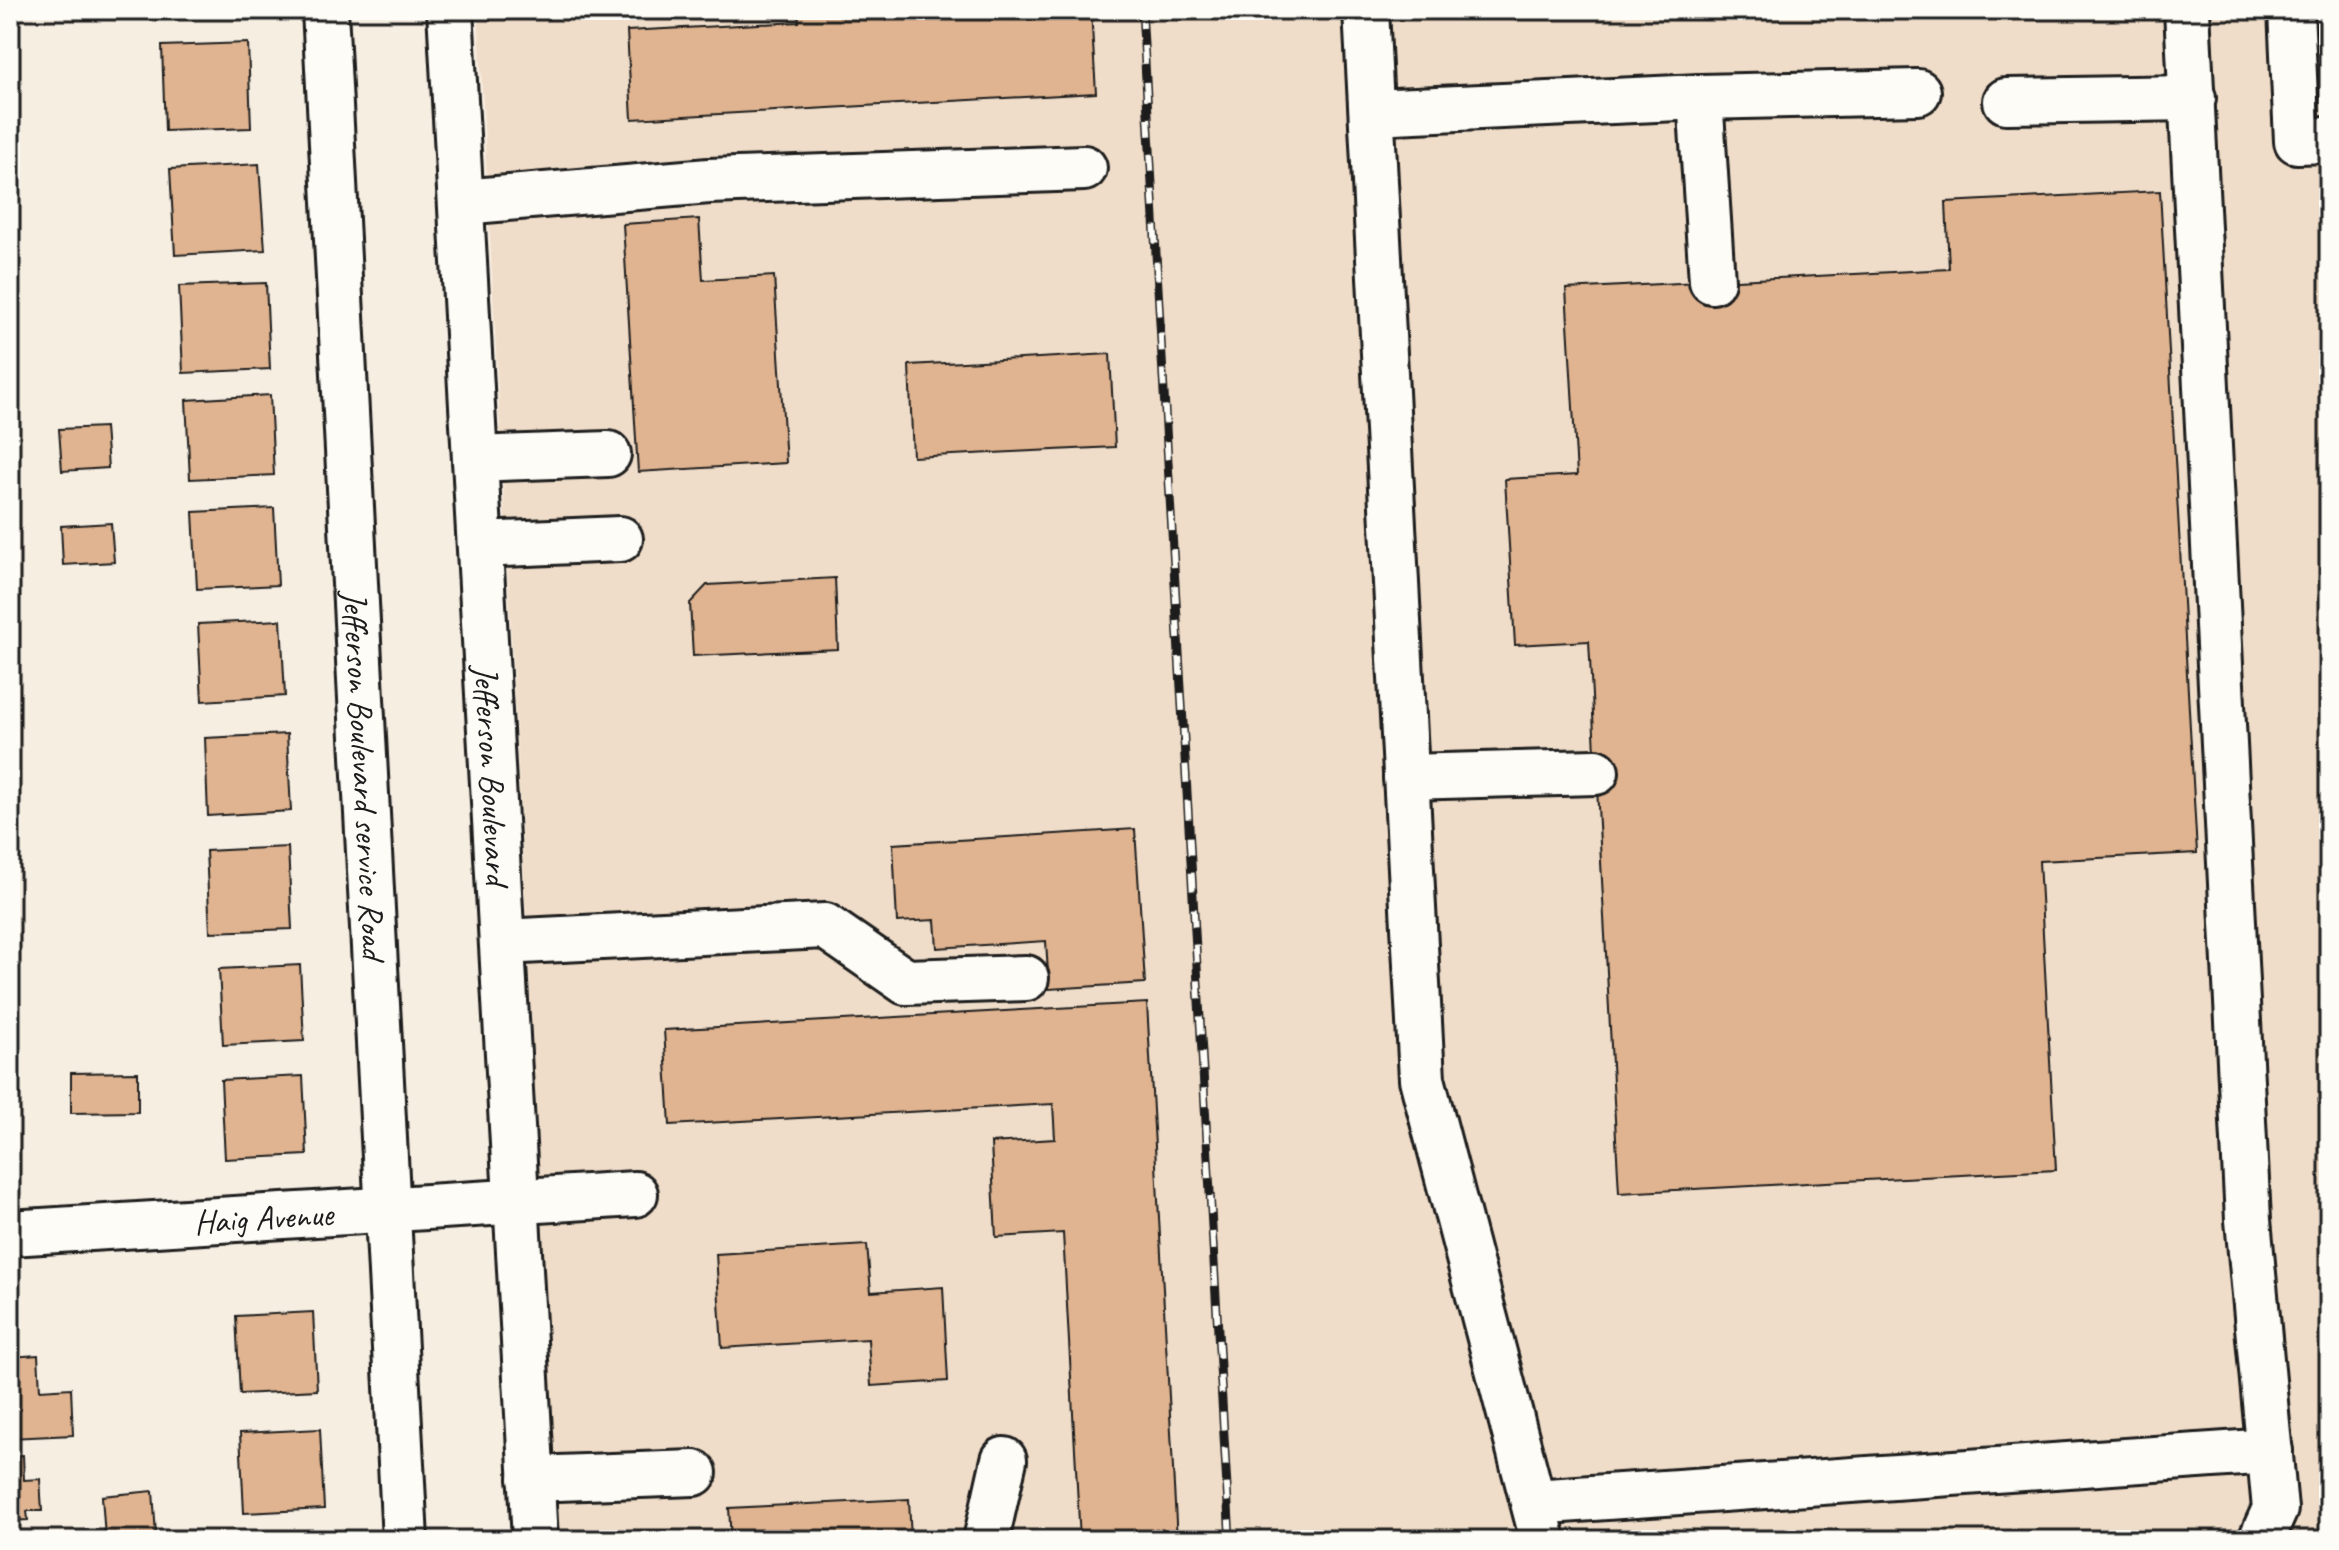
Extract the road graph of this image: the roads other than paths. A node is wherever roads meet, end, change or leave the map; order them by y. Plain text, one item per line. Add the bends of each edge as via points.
1 (325, 10) edge
2 (450, 10) edge
3 (1366, 10) edge
4 (2187, 10) edge
5 (2291, 10) edge
6 (1918, 92) dead end
7 (1700, 97) junction
8 (2193, 98) junction
9 (2006, 101) dead end
10 (1372, 112) junction
11 (2329, 140) edge
12 (1084, 168) dead end
13 (461, 202) junction
14 (1712, 281) dead end
15 (608, 454) dead end
16 (475, 459) junction
17 (620, 539) dead end
18 (480, 545) junction
19 (1596, 772) dead end
20 (1406, 777) junction
21 (502, 942) junction
22 (1026, 978) dead end
23 (635, 1194) dead end
24 (516, 1202) junction
25 (388, 1210) junction
26 (10, 1233) edge
27 (2270, 1451) junction
28 (1004, 1460) dead end
29 (694, 1473) dead end
30 (531, 1479) junction
31 (1538, 1521) edge
32 (405, 1540) edge
33 (535, 1540) edge
34 (986, 1540) edge
35 (2261, 1540) edge

1 - 25 street, Jefferson Boulevard service Road
2 - 13 street, Jefferson Boulevard
3 - 10 street
4 - 8 street
5 - 11 street via 2297,141
6 - 7 street
7 - 10 street
7 - 14 street
8 - 9 street
8 - 27 street via 2248,1220
10 - 20 street
12 - 13 street via 709,181
13 - 16 street, Jefferson Boulevard
15 - 16 street
16 - 18 street, Jefferson Boulevard
17 - 18 street
18 - 21 street, Jefferson Boulevard
19 - 20 street
20 - 31 street via 1422,1079
21 - 22 street via 825,926 906,982
21 - 24 street, Jefferson Boulevard
23 - 24 street, Haig Avenue
24 - 25 street, Haig Avenue
24 - 30 street, Jefferson Boulevard
25 - 26 street, Haig Avenue
25 - 32 street, Jefferson Boulevard service Road
27 - 31 street
27 - 35 street via 2275,1509
28 - 34 street
29 - 30 street
30 - 33 street, Jefferson Boulevard

